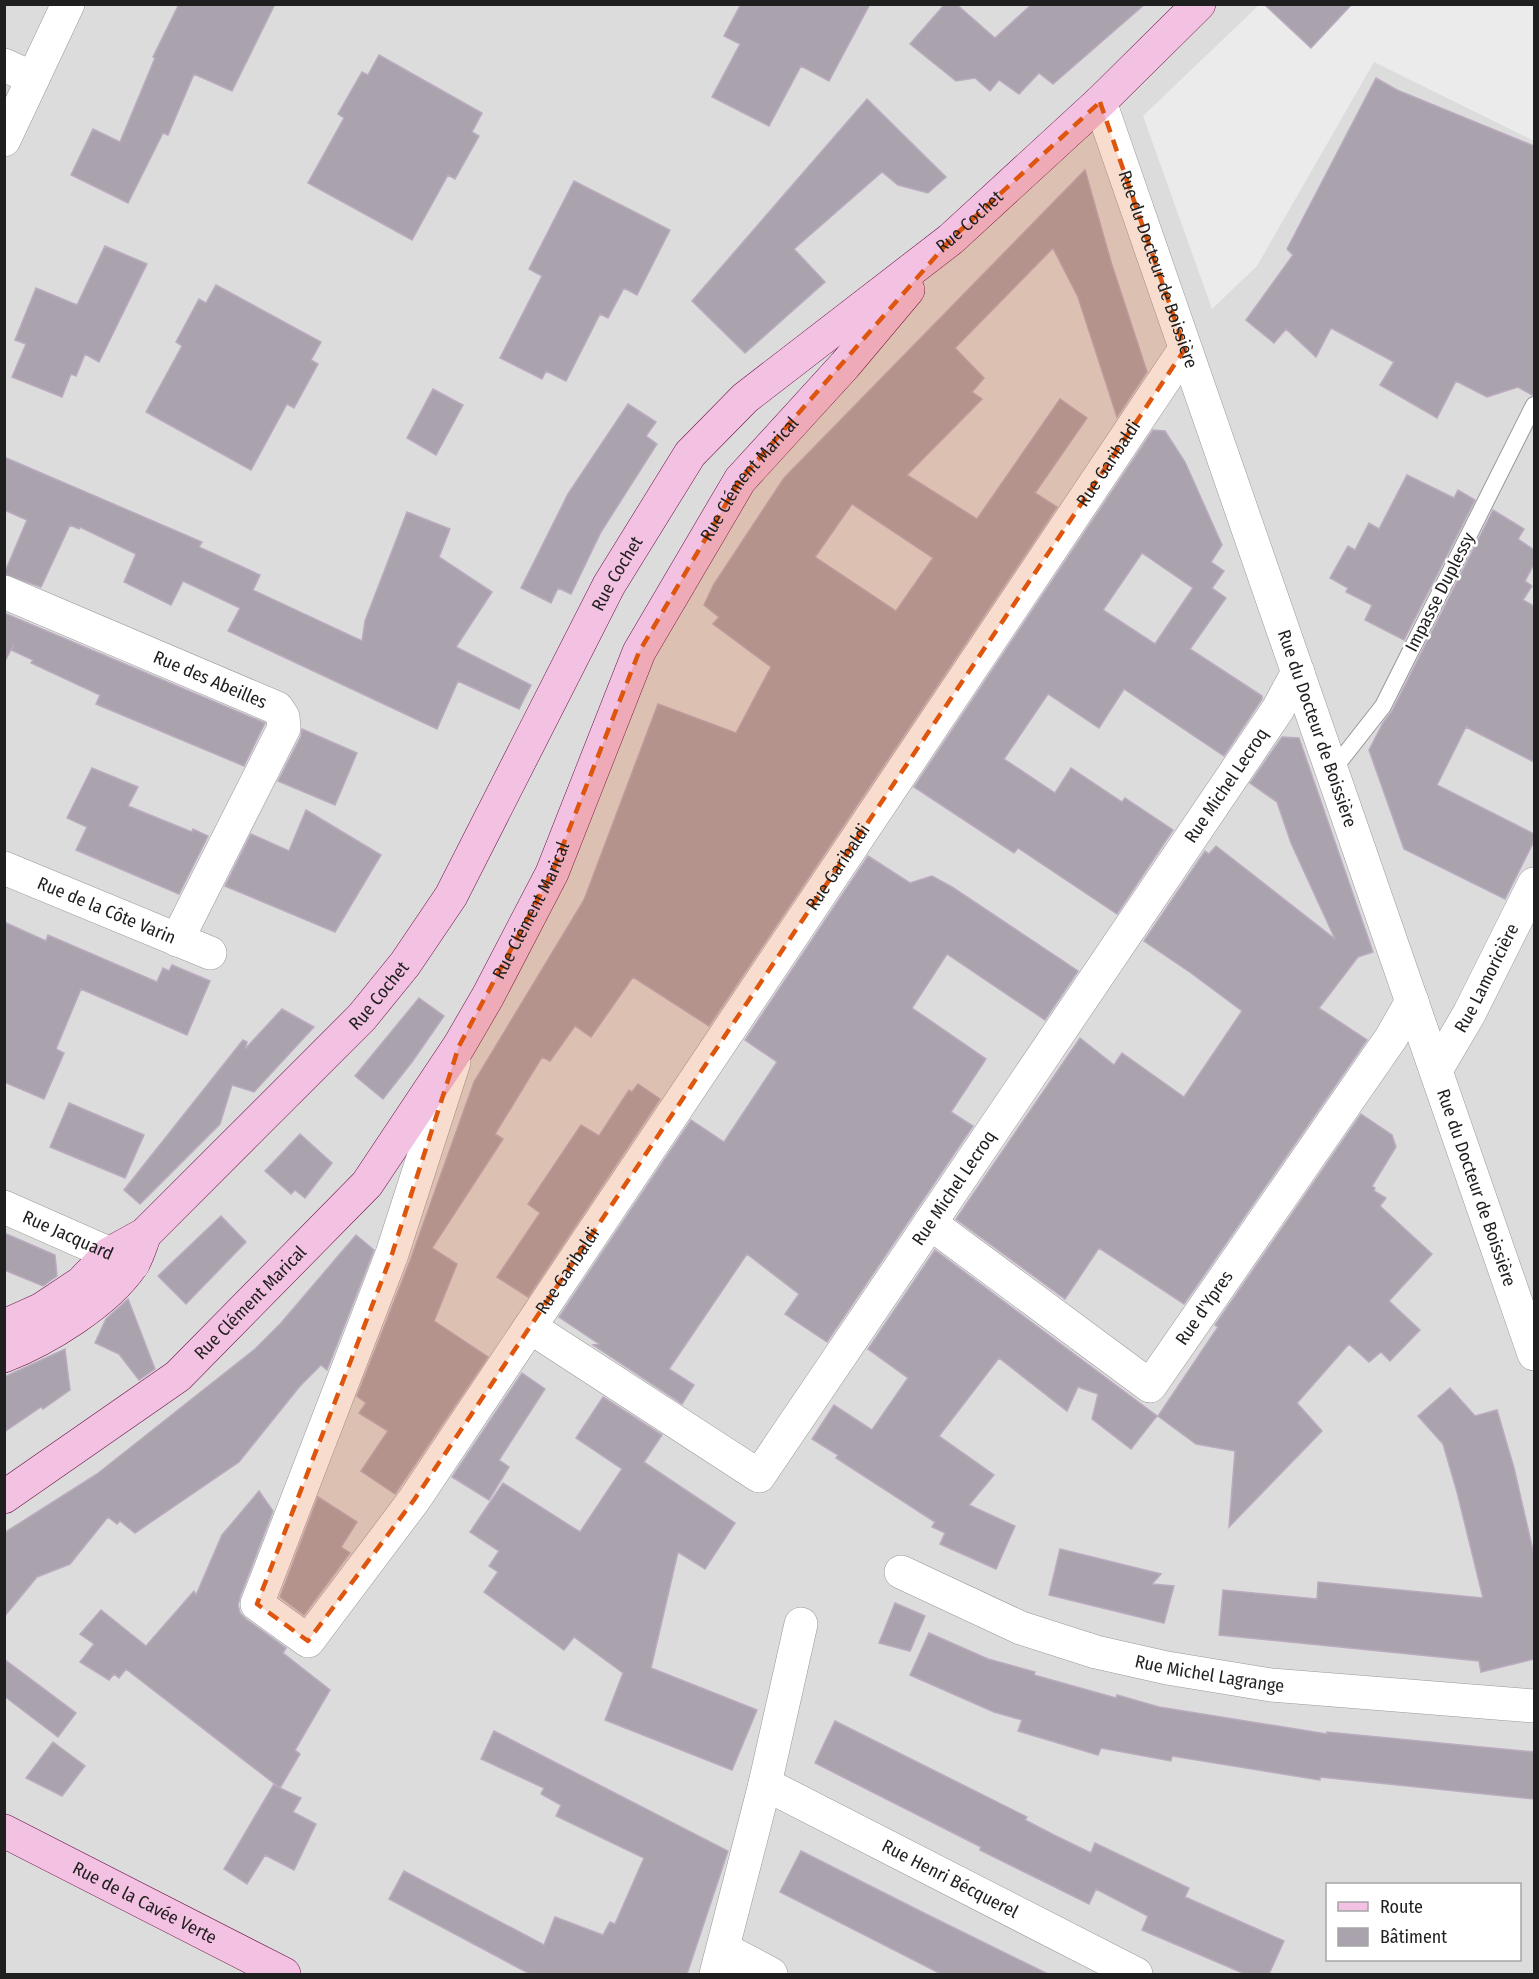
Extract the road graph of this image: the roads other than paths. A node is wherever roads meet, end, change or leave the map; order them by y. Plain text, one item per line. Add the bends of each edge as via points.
1 (68, 4) edge
2 (1199, 4) edge
3 (4, 65) edge
4 (33, 78) junction
5 (1100, 102) junction
6 (4, 140) edge
7 (951, 239) junction
8 (1185, 349) junction
9 (1534, 405) edge
10 (4, 592) edge
11 (1298, 672) junction
12 (1332, 771) junction
13 (4, 868) edge
14 (1534, 884) edge
15 (177, 940) junction
16 (210, 953) dead end
17 (1412, 1001) junction
18 (459, 1046) junction
19 (1436, 1070) junction
20 (4, 1207) edge
21 (930, 1223) junction
22 (121, 1259) junction
23 (4, 1326) edge
24 (530, 1327) junction
25 (1534, 1354) edge
26 (4, 1356) edge
27 (4, 1497) edge
28 (901, 1572) dead end
29 (801, 1624) dead end
30 (1534, 1706) edge
31 (765, 1784) junction
32 (4, 1831) edge
33 (720, 1962) edge
34 (284, 1974) edge
35 (771, 1974) edge
36 (1136, 1974) edge

1 - 4 street
2 - 5 street, Rue Cochet
3 - 4 street
4 - 6 street
5 - 7 street, Rue Cochet
5 - 8 street, Rue du Docteur de Boissière
7 - 18 street, Rue Clément Marical via 845,365 740,480 639,652 552,873
7 - 22 street, Rue Cochet via 745,398 690,454 609,585 451,896 405,964 362,1017
8 - 11 street, Rue du Docteur de Boissière
8 - 24 street, Rue Garibaldi
9 - 12 lane, Impasse Duplessy via 1383,706
10 - 15 street, Rue des Abeilles via 277,708 283,717 284,728
11 - 12 street, Rue du Docteur de Boissière
11 - 21 street, Rue Michel Lecroq via 1278,709
12 - 17 street, Rue du Docteur de Boissière
13 - 15 street, Rue de la Côte Varin
14 - 19 street, Rue Lamoricière via 1469,1014
15 - 16 street, Rue de la Côte Varin
17 - 19 street, Rue du Docteur de Boissière
17 - 21 street, Rue d'Ypres via 1391,1038 1150,1386
18 - 24 street, Rue Garibaldi via 392,1254 257,1604 308,1641 414,1500
18 - 27 street, Rue Clément Marical via 367,1184 178,1376
19 - 25 street, Rue du Docteur de Boissière
20 - 22 street, Rue Jacquard
21 - 24 street, Rue Michel Lecroq via 759,1476
22 - 23 street, Rue Cochet via 42,1309
22 - 26 street, Rue Cochet via 107,1292 76,1318
28 - 30 street, Rue Michel Lagrange via 1021,1628 1096,1652 1167,1668 1271,1685
29 - 31 street
31 - 33 street
31 - 36 street, Rue Henri Bécquerel
32 - 34 street, Rue de la Cavée Verte
33 - 35 street

